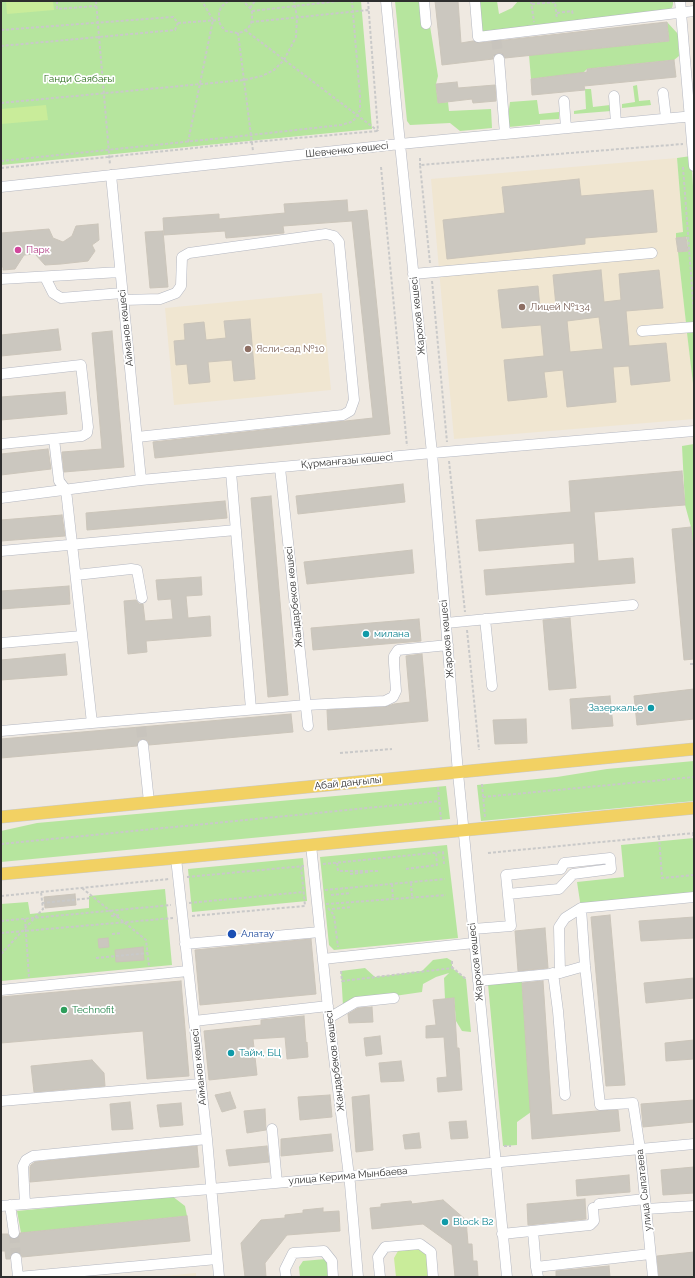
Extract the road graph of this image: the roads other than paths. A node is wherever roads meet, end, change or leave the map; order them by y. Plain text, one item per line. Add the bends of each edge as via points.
1 (386, 1) edge
2 (424, 1) edge
3 (475, 1) edge
4 (680, 1) edge
5 (694, 11) edge
6 (682, 13) junction
7 (426, 24) dead end
8 (499, 58) tunnel mouth
9 (663, 93) dead end
10 (614, 96) dead end
11 (564, 102) dead end
12 (692, 116) edge
13 (666, 118) junction
14 (616, 123) junction
15 (566, 128) junction
16 (505, 134) junction
17 (400, 144) junction
18 (694, 166) edge
19 (110, 175) junction
20 (1, 187) edge
21 (652, 253) dead end
22 (120, 272) junction
23 (413, 274) junction
24 (45, 277) junction
25 (1, 279) edge
26 (123, 297) junction
27 (694, 327) edge
28 (642, 331) dead end
29 (1, 374) edge
30 (694, 431) edge
31 (137, 437) junction
32 (54, 439) junction
33 (1, 444) edge
34 (432, 453) junction
35 (280, 468) junction
36 (231, 472) junction
37 (141, 480) junction
38 (66, 490) junction
39 (1, 498) edge
40 (236, 530) junction
41 (73, 544) junction
42 (1, 551) edge
43 (76, 575) junction
44 (142, 598) dead end
45 (633, 604) dead end
46 (485, 619) junction
47 (446, 623) junction
48 (82, 636) junction
49 (1, 643) edge
50 (448, 645) junction
51 (492, 686) dead end
52 (306, 705) junction
53 (252, 710) junction
54 (92, 723) junction
55 (308, 726) dead end
56 (1, 731) edge
57 (143, 745) tunnel mouth
58 (694, 749) edge
59 (458, 773) junction
60 (149, 802) junction
61 (694, 808) edge
62 (1, 817) edge
63 (464, 830) junction
64 (311, 845) junction
65 (176, 858) junction
66 (1, 874) edge
67 (508, 894) junction
68 (694, 897) edge
69 (581, 908) junction
70 (473, 930) junction
71 (320, 932) junction
72 (474, 943) junction
73 (185, 944) junction
74 (323, 959) junction
75 (585, 966) junction
76 (188, 971) junction
77 (556, 973) junction
78 (478, 981) junction
79 (1, 990) edge
80 (394, 998) dead end
81 (328, 1006) junction
82 (329, 1018) junction
83 (194, 1021) junction
84 (201, 1084) junction
85 (565, 1095) dead end
86 (1, 1101) edge
87 (272, 1129) dead end
88 (207, 1139) junction
89 (694, 1144) edge
90 (640, 1150) junction
91 (496, 1162) junction
92 (349, 1176) junction
93 (277, 1183) junction
94 (211, 1189) junction
95 (25, 1204) junction
96 (645, 1204) junction
97 (6, 1206) edge
98 (694, 1206) edge
99 (532, 1231) junction
100 (14, 1233) tunnel mouth
101 (502, 1234) junction
102 (650, 1254) junction
103 (16, 1258) tunnel mouth
104 (217, 1259) junction
105 (537, 1272) edge
106 (18, 1277) edge
107 (219, 1277) edge
108 (286, 1277) edge
109 (333, 1277) edge
110 (358, 1277) edge
111 (380, 1277) edge
112 (433, 1277) edge
113 (507, 1277) edge
114 (653, 1277) edge

1 - 17 street, Жароков көшесі
2 - 7 street
3 - 6 street via 478,37 496,37
4 - 6 street
5 - 6 street
6 - 12 street
8 - 16 street
9 - 13 street
10 - 14 street
11 - 15 street
12 - 13 street, Шевченко көшесі
12 - 18 street via 687,144
13 - 14 street, Шевченко көшесі
14 - 15 street, Шевченко көшесі
15 - 16 street, Шевченко көшесі
16 - 17 street, Шевченко көшесі
17 - 19 street, Шевченко көшесі
17 - 23 street, Жароков көшесі
19 - 20 street, Шевченко көшесі
19 - 22 street, Айманов көшесі
21 - 23 street
22 - 24 street
22 - 26 street, Айманов көшесі
23 - 34 street, Жароков көшесі
24 - 25 street
24 - 26 street via 53,293 61,298
26 - 31 street, Айманов көшесі
26 - 31 street via 160,299 176,293 180,286 182,257 188,253 326,234 334,236 339,242 354,400 350,410 343,415
27 - 28 street
29 - 32 street via 81,365 88,427 86,433 82,436
30 - 34 street, Құрманғазы көшесі
31 - 37 street, Айманов көшесі
32 - 33 street
32 - 38 street via 59,481
34 - 35 street, Құрманғазы көшесі
34 - 47 street, Жароков көшесі
35 - 36 street, Құрманғазы көшесі
35 - 52 street, Жандарбеков көшесі
36 - 37 street, Құрманғазы көшесі
36 - 40 street
37 - 38 street, Құрманғазы көшесі
38 - 39 street, Құрманғазы көшесі
38 - 41 street
40 - 41 street
40 - 53 street
41 - 42 street
41 - 43 street
43 - 44 street via 138,570
43 - 48 street
45 - 46 street
46 - 47 street
46 - 51 street
47 - 50 street, Жароков көшесі
48 - 49 street
48 - 54 street
50 - 52 street via 398,650 394,656 396,692 385,701
50 - 59 street, Жароков көшесі
52 - 53 street
52 - 55 street, Жандарбеков көшесі
53 - 54 street via 153,718 141,723
54 - 56 street
57 - 60 street
58 - 59 main road, Абай даңғылы
59 - 60 main road, Абай даңғылы
59 - 63 street, Жароков көшесі
60 - 62 main road, Абай даңғылы
61 - 63 main road
63 - 64 main road
63 - 70 street, Жароков көшесі
64 - 65 main road
64 - 71 street, Жандарбеков көшесі
65 - 66 main road
65 - 73 street, Айманов көшесі
67 - 67 street via 506,875 561,869 564,863 610,858 611,869 573,874 558,889
67 - 70 street via 511,926
68 - 69 street
69 - 75 street
69 - 77 street via 565,918 559,927
70 - 72 street, Жароков көшесі
71 - 73 street
71 - 74 street, Жандарбеков көшесі
72 - 74 street
72 - 78 street, Жароков көшесі
73 - 76 street, Айманов көшесі
74 - 81 street, Жандарбеков көшесі
75 - 77 street
75 - 90 street, улица Сыпатаева via 600,1105 633,1103
76 - 79 street
76 - 83 street, Айманов көшесі
77 - 78 street
77 - 85 street
78 - 91 street, Жароков көшесі
80 - 82 street via 356,1002
81 - 82 street, Жандарбеков көшесі
81 - 83 street
82 - 92 street, Жандарбеков көшесі
83 - 84 street, Айманов көшесі
84 - 86 street
84 - 88 street, Айманов көшесі
87 - 93 street
88 - 94 street, Айманов көшесі
88 - 95 street via 33,1156 26,1160 23,1166
89 - 90 street, улица Керима Мынбаева
90 - 91 street, улица Керима Мынбаева
90 - 96 street, улица Сыпатаева
91 - 92 street, улица Керима Мынбаева
91 - 101 street, Жароков көшесі
92 - 93 street, улица Керима Мынбаева
92 - 110 street, Жандарбеков көшесі
93 - 94 street, улица Керима Мынбаева
94 - 95 street, улица Керима Мынбаева
94 - 104 street, Айманов көшесі
95 - 97 street, улица Керима Мынбаева
96 - 98 street
96 - 99 street via 596,1206 594,1221 590,1225
96 - 102 street, улица Сыпатаева
97 - 100 street
99 - 101 street
99 - 105 street
101 - 113 street, Жароков көшесі
102 - 105 street
102 - 114 street, улица Сыпатаева
103 - 106 street
104 - 106 street
104 - 107 street, Айманов көшесі
108 - 109 street via 285,1269 293,1253 324,1251 332,1261
111 - 112 street via 378,1256 384,1247 420,1244 431,1252

